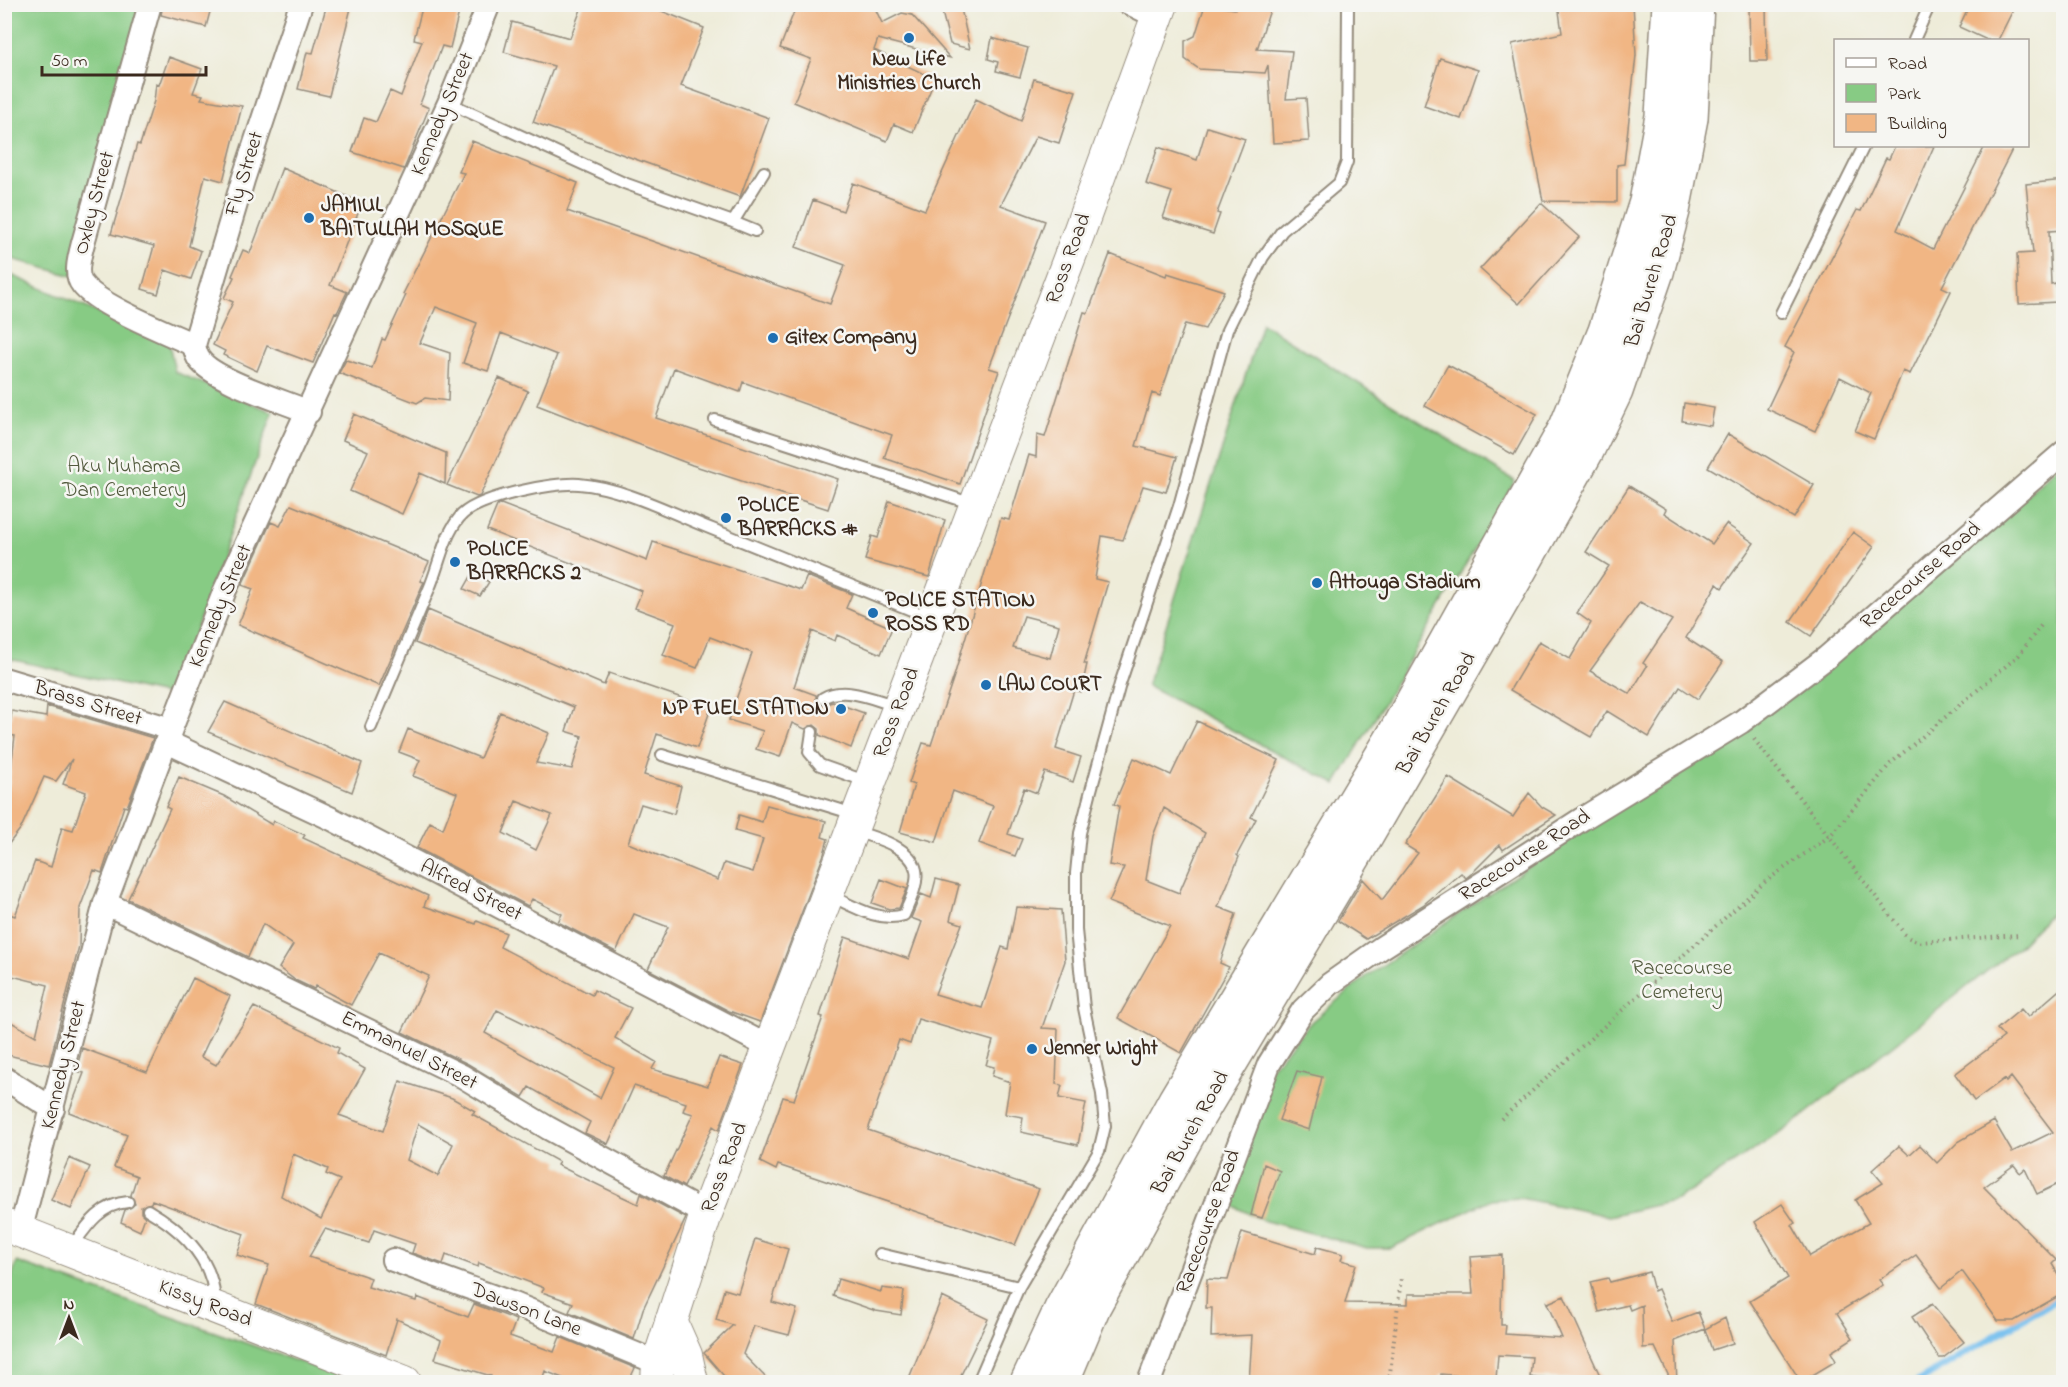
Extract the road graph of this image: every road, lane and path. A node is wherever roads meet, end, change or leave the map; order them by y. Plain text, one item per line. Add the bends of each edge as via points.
1 (150, 4) edge
2 (301, 4) edge
3 (489, 4) edge
4 (1118, 4) edge
5 (1348, 4) edge
6 (1669, 4) edge
7 (1697, 4) edge
8 (1930, 4) edge
9 (1158, 13) edge
10 (1914, 39) edge
11 (449, 103) junction
12 (1864, 147) edge
13 (764, 172) dead end
14 (733, 222) junction
15 (754, 231) dead end
16 (1781, 313) dead end
17 (194, 345) junction
18 (309, 412) junction
19 (715, 420) dead end
20 (2064, 452) edge
21 (976, 505) junction
22 (933, 619) junction
23 (2043, 623) dead end
24 (4, 679) edge
25 (823, 698) dead end
26 (900, 707) junction
27 (1741, 722) junction
28 (371, 727) dead end
29 (812, 732) dead end
30 (169, 735) junction
31 (662, 755) dead end
32 (871, 783) junction
33 (856, 823) junction
34 (1830, 836) junction
35 (829, 895) junction
36 (105, 903) junction
37 (2019, 935) dead end
38 (771, 1048) junction
39 (4, 1078) edge
40 (53, 1109) junction
41 (1501, 1119) dead end
42 (128, 1202) dead end
43 (148, 1210) dead end
44 (706, 1214) junction
45 (12, 1228) edge
46 (69, 1251) junction
47 (880, 1254) dead end
48 (393, 1260) dead end
49 (1401, 1278) dead end
50 (1019, 1287) junction
51 (215, 1308) junction
52 (671, 1321) junction
53 (658, 1373) edge
54 (398, 1381) edge
55 (692, 1383) edge
56 (978, 1383) edge
57 (1027, 1383) edge
58 (1062, 1383) edge
59 (1149, 1383) edge
60 (1389, 1383) edge

1 - 17 street, Oxley Street via 78,268 81,283 96,297
2 - 17 street, Fly Street
3 - 11 street, Kennedy Street
4 - 9 lane
5 - 50 lane via 1347,162 1339,183 1282,231 1263,257 1227,330 1179,506 1120,684 1090,794 1080,833 1076,930 1083,998 1106,1126 1094,1162
6 - 57 highway via 1662,116 1646,202 1605,331 1566,427 1392,738 1175,1100 1061,1309
7 - 58 highway, Bai Bureh Road via 1691,118 1673,211 1657,272 1616,391 1515,579 1194,1124 1094,1306
8 - 10 lane
9 - 21 main road, Ross Road
11 - 14 lane via 624,183
11 - 18 street, Kennedy Street
12 - 16 lane
13 - 14 lane
14 - 15 lane
17 - 18 street, Oxley Street via 198,358 214,371
18 - 30 street, Kennedy Street via 225,590
19 - 21 lane
20 - 27 street, Racecourse Road via 1844,643
21 - 22 main road, Ross Road
22 - 26 main road, Ross Road
22 - 28 lane via 606,489 557,484 505,496 460,516 450,531
23 - 34 path via 2019,655 1891,763
24 - 30 street, Brass Street
25 - 26 lane via 833,692 853,693
26 - 32 main road, Ross Road
27 - 34 path
27 - 59 street, Racecourse Road via 1381,948 1330,984 1303,1010 1269,1064
29 - 32 lane via 809,752 820,765
30 - 36 street, Kennedy Street
30 - 38 street, Alfred Street
31 - 33 lane
32 - 33 main road, Ross Road
33 - 35 main road, Ross Road
33 - 35 lane via 907,855 916,870 913,894 904,915 892,919
34 - 37 path via 1907,937 1919,942
34 - 41 path via 1766,880
35 - 38 main road, Ross Road
36 - 40 street, Kennedy Street
36 - 44 street, Emmanuel Street via 462,1076
38 - 44 main road, Ross Road
39 - 40 street
40 - 45 street, Kennedy Street
42 - 46 lane via 107,1208 93,1218
43 - 51 lane via 173,1225 203,1260 215,1284
44 - 52 main road, Ross Road
45 - 46 main road, Kissy Road
46 - 51 main road, Kissy Road
47 - 50 lane
48 - 53 street, Dawson Lane via 514,1304
49 - 60 path
50 - 56 lane
51 - 54 main road, Kissy Road
52 - 53 main road, Ross Road
52 - 55 main road via 686,1355

